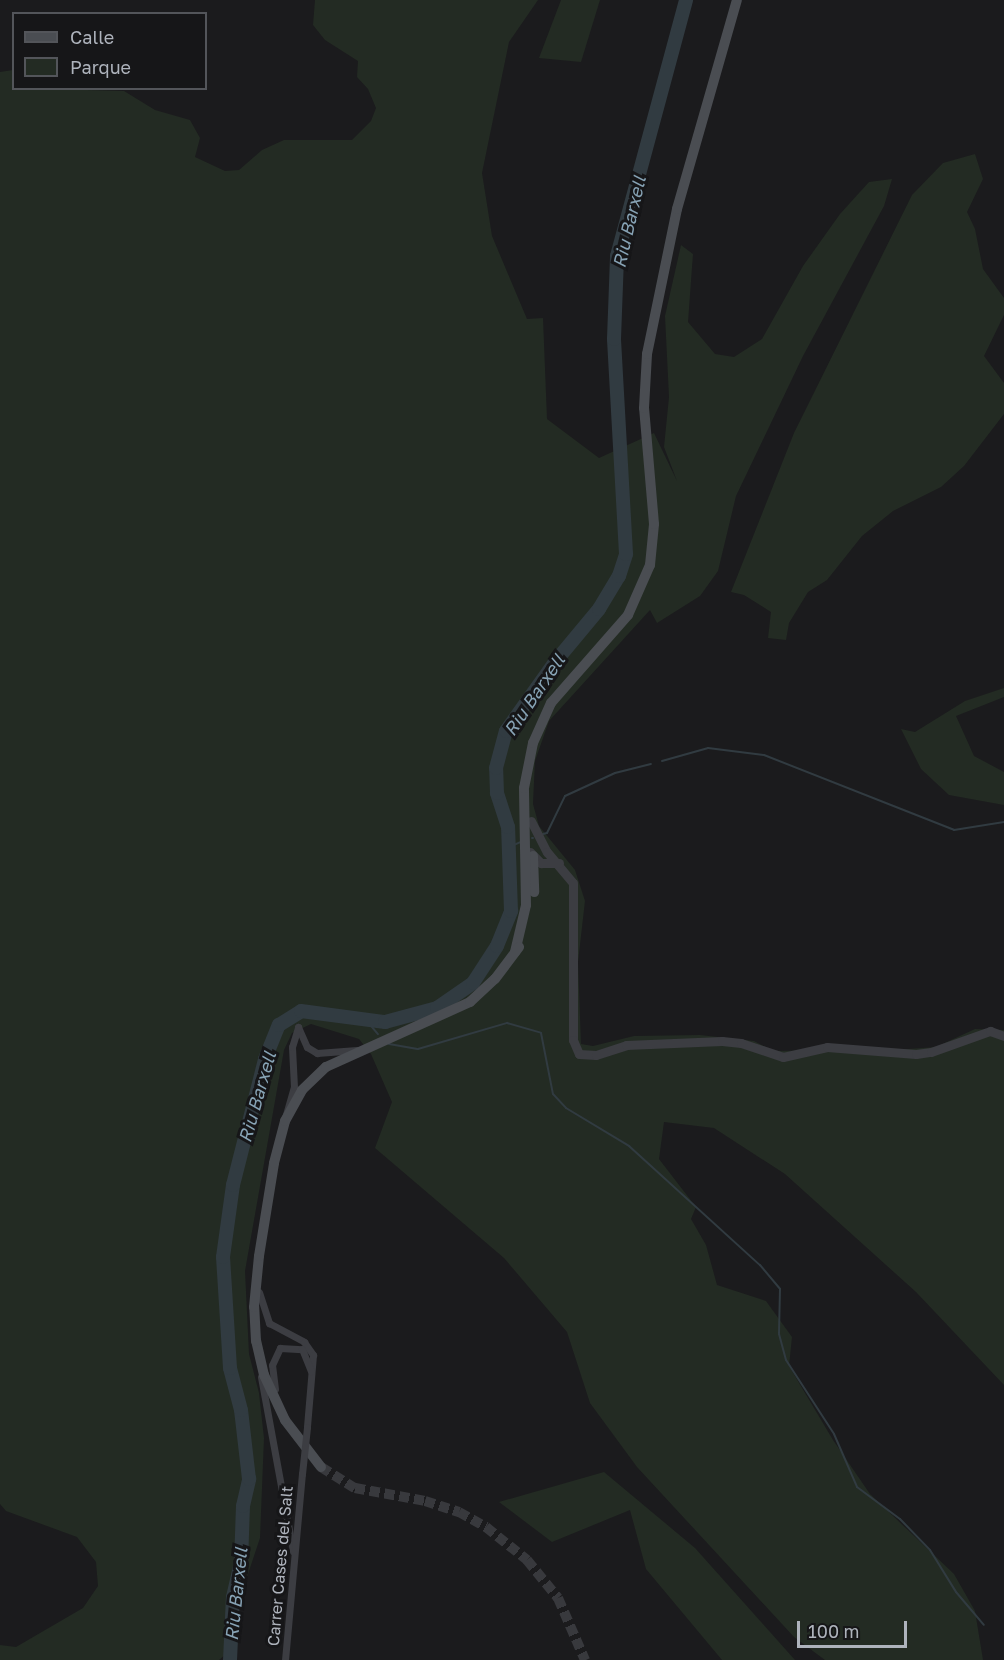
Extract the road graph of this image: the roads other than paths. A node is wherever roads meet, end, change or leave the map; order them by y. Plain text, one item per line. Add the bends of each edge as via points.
1 (737, 0) edge
2 (527, 823) junction
3 (547, 852) junction
4 (537, 859) junction
5 (559, 863) junction
6 (527, 888) junction
7 (515, 952) junction
8 (1004, 1036) edge
9 (292, 1047) junction
10 (307, 1047) junction
11 (357, 1050) junction
12 (285, 1121) junction
13 (259, 1256) junction
14 (258, 1356) junction
15 (312, 1377) junction
16 (285, 1420) junction
17 (321, 1467) tunnel mouth
18 (293, 1551) junction
19 (285, 1660) edge

1 - 2 main road via 677,208 648,346 644,408 654,524 650,565 641,592 621,625 544,716 528,758
2 - 3 street
2 - 4 main road
2 - 6 main road
3 - 4 street
3 - 5 street
4 - 5 street
4 - 6 street
4 - 7 main road via 532,909
5 - 8 street via 573,883 575,896 573,1040 579,1054 596,1055 626,1045 722,1041 783,1057 827,1047 916,1054 990,1031
6 - 7 main road
7 - 11 main road via 495,979 470,1002
9 - 10 street
9 - 10 street via 298,1028
9 - 12 street via 295,1078
10 - 11 street via 322,1055
11 - 12 main road via 309,1080
12 - 13 main road
13 - 14 main road via 254,1306
13 - 15 street via 264,1315 275,1329 309,1347 314,1359
14 - 16 main road
14 - 18 street
15 - 16 street via 302,1349 292,1346 278,1351 272,1375
15 - 18 street, Carrer Cases del Salt, bridge
16 - 17 main road
18 - 19 street, Carrer Cases del Salt

